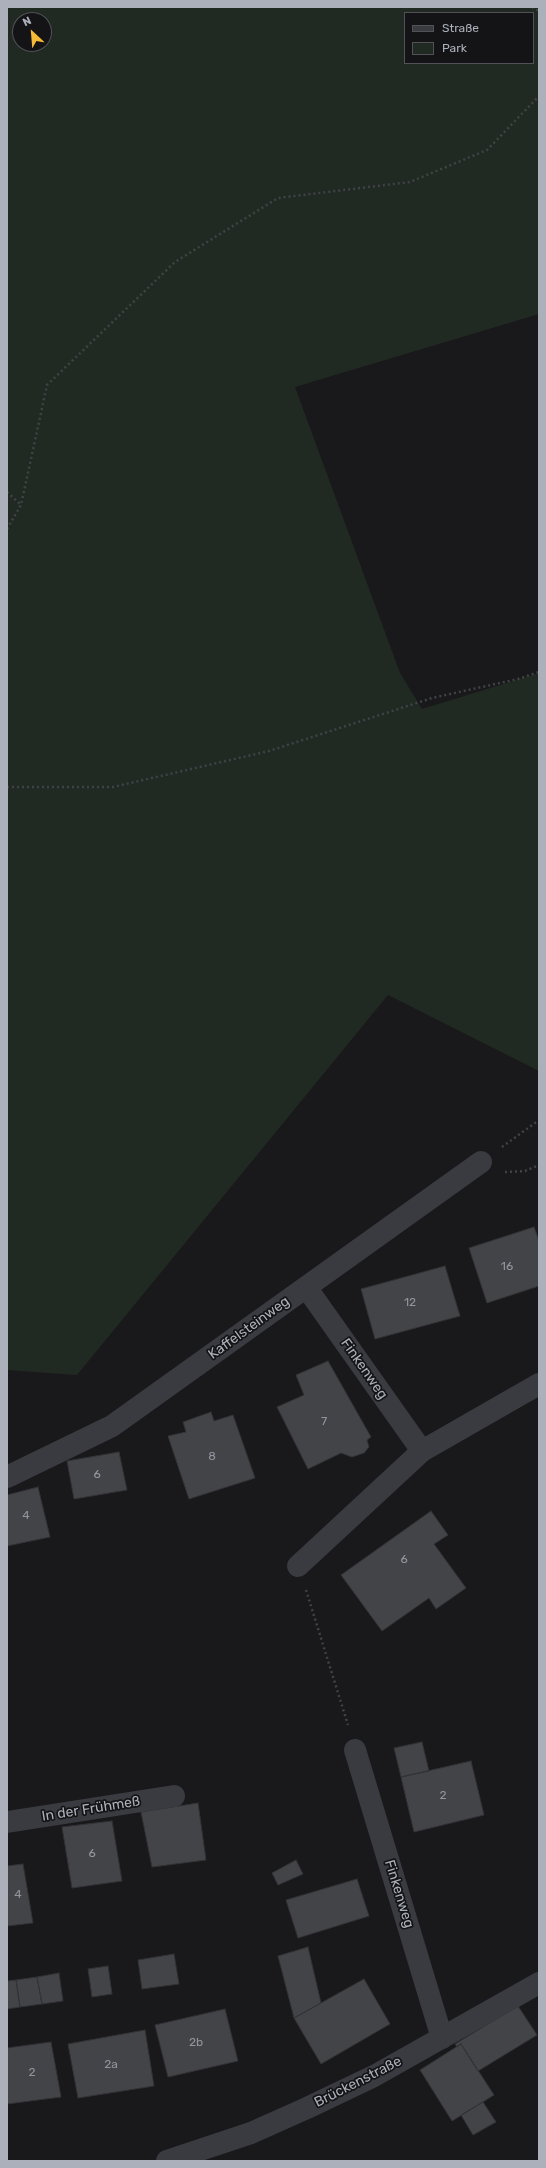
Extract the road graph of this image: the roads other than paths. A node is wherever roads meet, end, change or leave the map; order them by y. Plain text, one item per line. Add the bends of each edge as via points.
1 (481, 1162) road end
2 (306, 1287) junction
3 (539, 1384) edge
4 (422, 1451) junction
5 (7, 1477) edge
6 (298, 1566) road end
7 (355, 1750) road end
8 (174, 1796) dead end
9 (7, 1822) edge
10 (539, 1983) edge
11 (442, 2038) junction
12 (167, 2161) edge

1 - 2 street, Kaffelsteinweg
2 - 4 street, Finkenweg
2 - 5 street, Kaffelsteinweg via 112,1426
3 - 4 street
4 - 6 street
7 - 11 street, Finkenweg
8 - 9 street, In der Frühmeß
10 - 11 street, Brückenstraße
11 - 12 street, Brückenstraße via 374,2076 265,2127 212,2148

